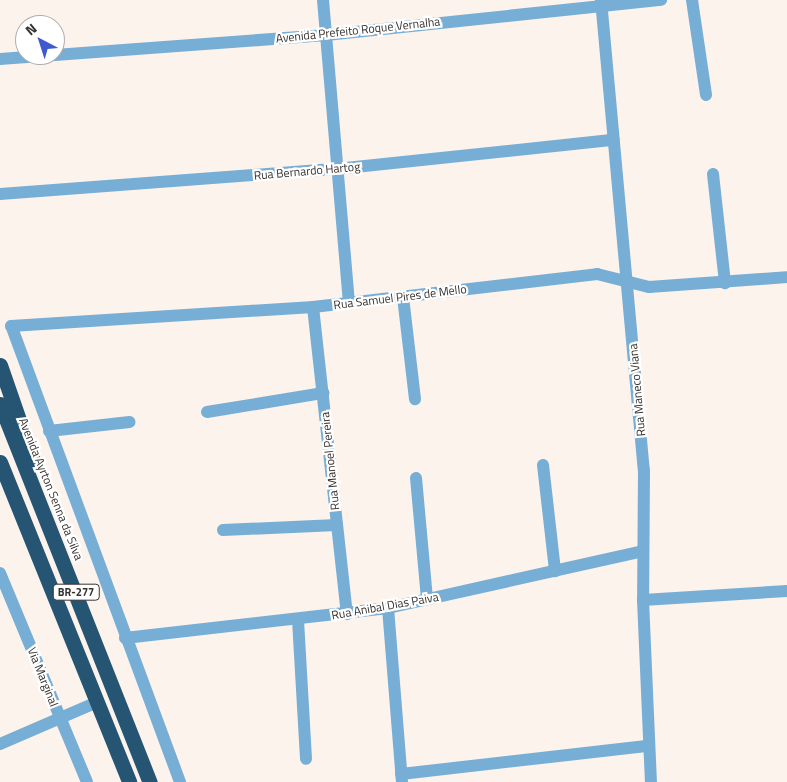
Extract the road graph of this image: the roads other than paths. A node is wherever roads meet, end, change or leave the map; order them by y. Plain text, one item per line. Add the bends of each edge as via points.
1 (323, 0) edge
2 (661, 0) edge
3 (692, 0) edge
4 (601, 3) edge
5 (326, 35) junction
6 (65, 54) edge
7 (15, 58) edge
8 (0, 59) edge
9 (706, 95) dead end
10 (613, 140) junction
11 (336, 169) junction
12 (713, 174) dead end
13 (0, 194) edge
14 (787, 277) edge
15 (628, 281) junction
16 (724, 283) junction
17 (403, 297) junction
18 (349, 303) junction
19 (313, 307) junction
20 (0, 365) edge
21 (322, 393) junction
22 (414, 399) dead end
23 (0, 404) edge
24 (207, 412) dead end
25 (129, 422) dead end
26 (49, 431) junction
27 (0, 462) edge
28 (543, 465) dead end
29 (416, 478) dead end
30 (0, 491) edge
31 (337, 525) junction
32 (223, 530) dead end
33 (642, 551) junction
34 (61, 553) junction
35 (43, 568) junction
36 (555, 570) junction
37 (0, 573) edge
38 (787, 591) edge
39 (427, 599) junction
40 (643, 600) junction
41 (388, 608) junction
42 (347, 614) junction
43 (298, 620) junction
44 (125, 638) junction
45 (97, 702) junction
46 (60, 717) junction
47 (0, 744) edge
48 (648, 746) junction
49 (306, 759) dead end
50 (402, 778) edge
51 (87, 782) edge
52 (129, 782) edge
53 (150, 782) edge
54 (180, 782) edge
55 (651, 782) edge

1 - 5 street
2 - 4 street, Avenida Prefeito Roque Vernalha
3 - 9 street
4 - 5 street, Avenida Prefeito Roque Vernalha
4 - 10 street, Rua Maneco Viana
5 - 6 street, Avenida Prefeito Roque Vernalha
5 - 11 street
7 - 8 street, Avenida Prefeito Roque Vernalha
10 - 11 street, Rua Bernardo Hartog
10 - 15 street, Rua Maneco Viana
11 - 13 street, Rua Bernardo Hartog
11 - 18 street
12 - 16 street
14 - 16 street, Rua Samuel Pires de Mello
15 - 16 street, Rua Samuel Pires de Mello via 649,287
15 - 17 street, Rua Samuel Pires de Mello via 596,274
15 - 33 street, Rua Maneco Viana via 644,470
17 - 18 street, Rua Samuel Pires de Mello
17 - 22 street
18 - 19 street, Rua Samuel Pires de Mello
19 - 21 street, Rua Manoel Pereira
19 - 26 street, Rua Samuel Pires de Mello via 11,326
20 - 34 highway
21 - 24 street
21 - 31 street, Rua Manoel Pereira
23 - 34 highway, Avenida Ayrton Senna da Silva / BR-277
25 - 26 street
26 - 44 street
27 - 35 highway, BR-277
28 - 36 street
29 - 39 street
30 - 35 highway
31 - 32 street
31 - 42 street, Rua Manoel Pereira
33 - 36 street, Rua Anibal Dias Paiva
33 - 40 street, Rua Maneco Viana
34 - 53 highway, Avenida Ayrton Senna da Silva / BR-277
35 - 45 highway, BR-277
36 - 39 street, Rua Anibal Dias Paiva
37 - 46 street, Via Marginal
38 - 40 street
39 - 41 street, Rua Anibal Dias Paiva
40 - 48 street, Rua Maneco Viana
41 - 42 street, Rua Anibal Dias Paiva
41 - 50 street
42 - 43 street, Rua Anibal Dias Paiva
43 - 44 street, Rua Anibal Dias Paiva
43 - 49 street
44 - 54 street
45 - 46 street
45 - 52 highway, BR-277
46 - 47 street
46 - 51 street, Via Marginal
48 - 50 street
48 - 55 street, Rua Maneco Viana

